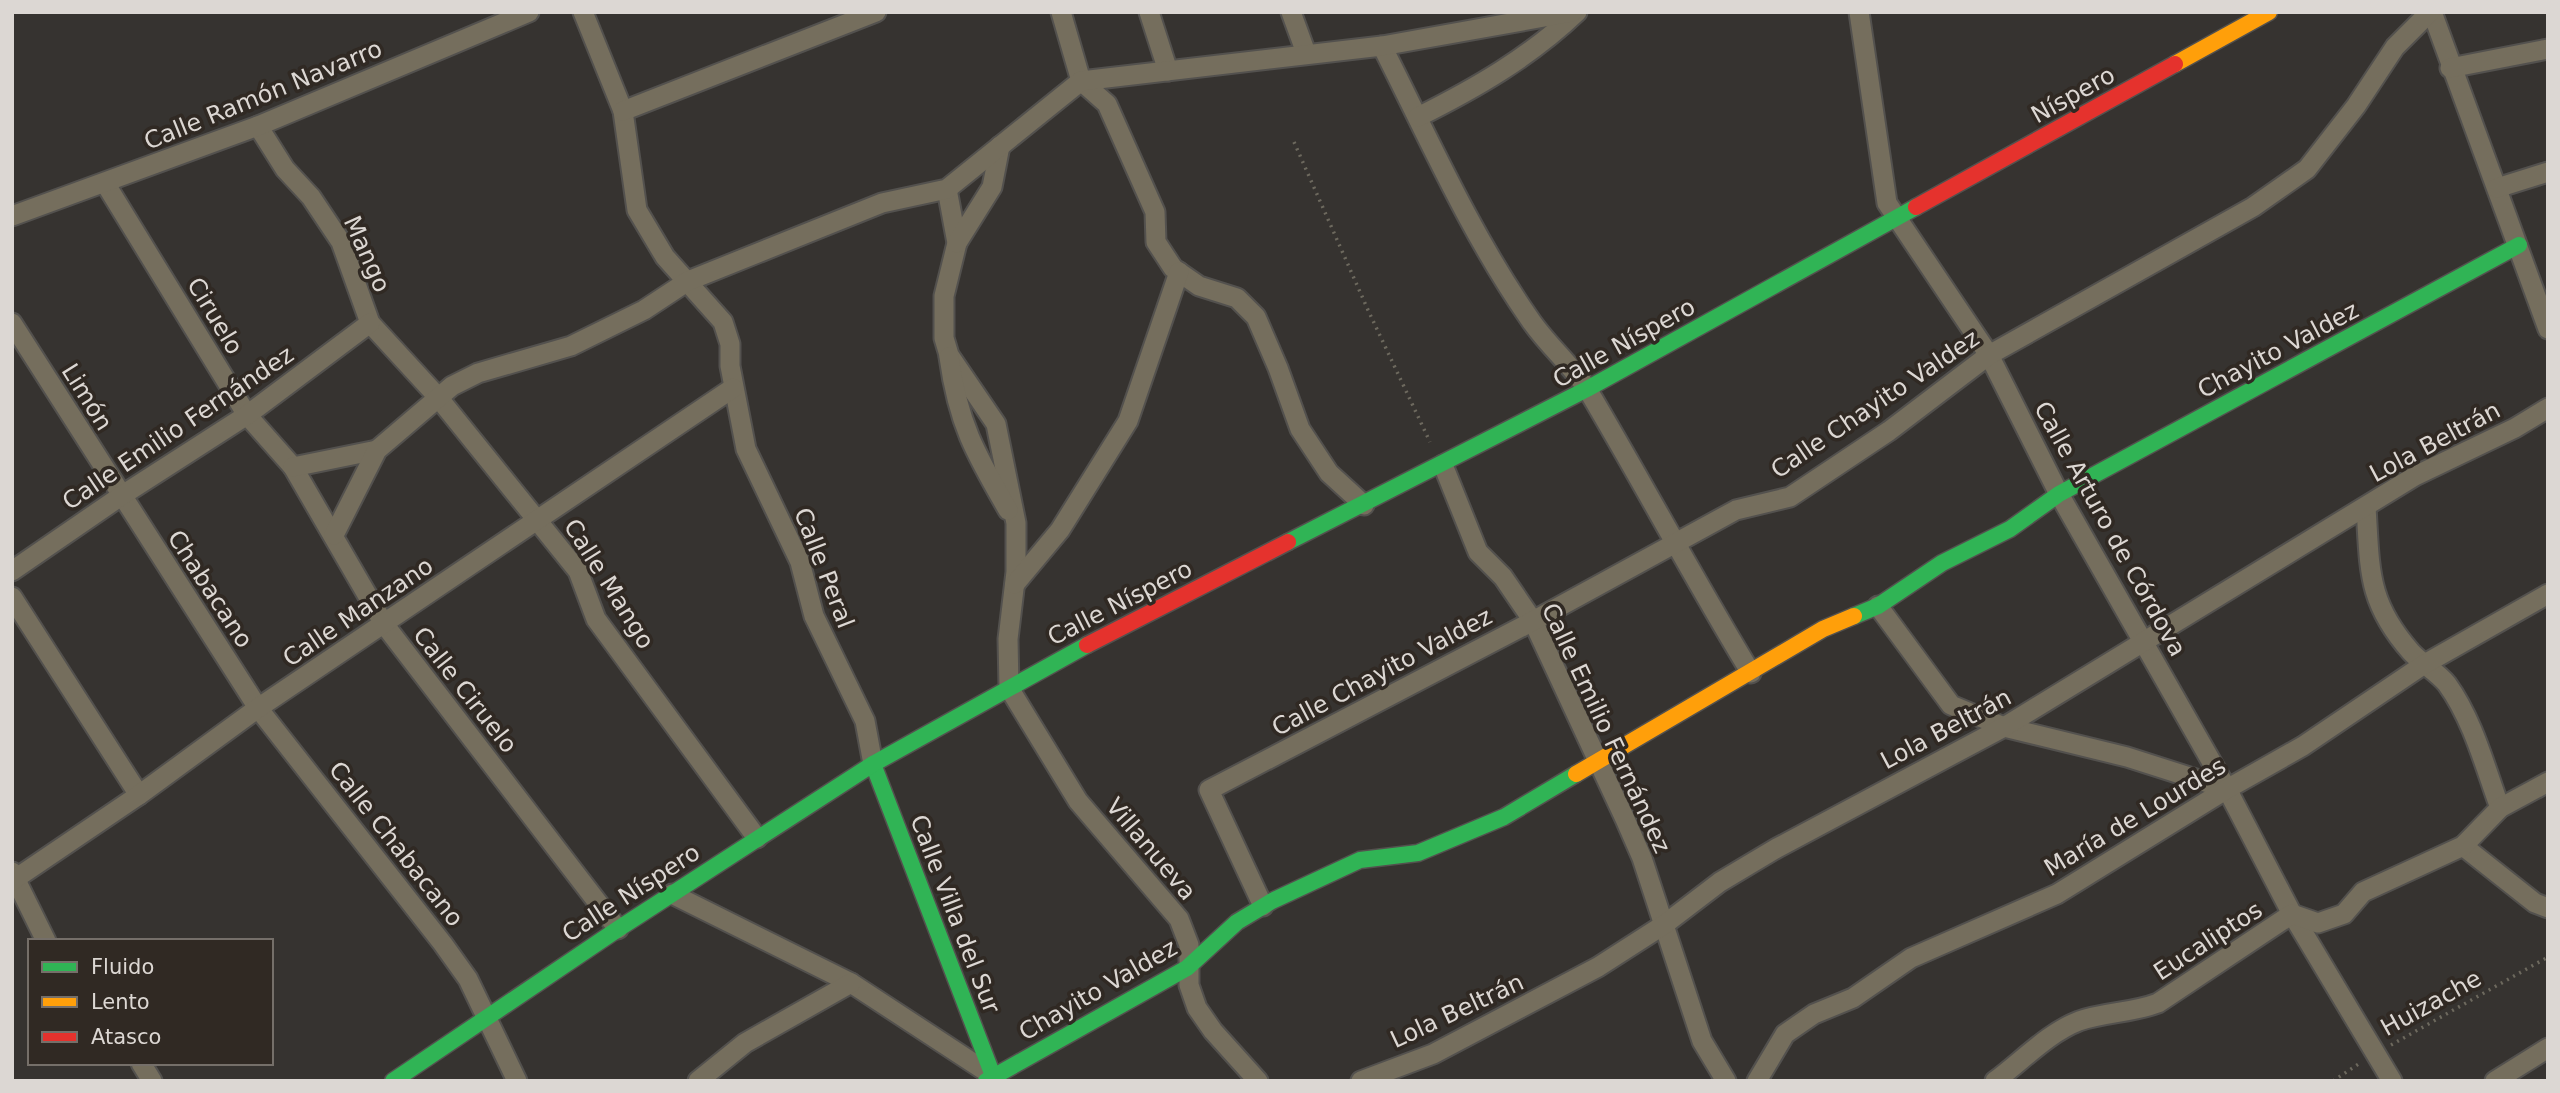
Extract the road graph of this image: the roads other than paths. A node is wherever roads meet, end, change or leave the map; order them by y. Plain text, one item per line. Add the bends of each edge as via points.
1 (529, 12) edge
2 (583, 12) edge
3 (876, 12) edge
4 (1061, 12) edge
5 (1149, 12) edge
6 (1291, 12) edge
7 (1572, 12) edge
8 (1578, 12) edge
9 (1859, 12) edge
10 (2269, 12) edge
11 (2431, 12) edge
12 (1382, 46) junction
13 (2548, 48) edge
14 (1306, 53) junction
15 (2451, 68) junction
16 (1168, 71) junction
17 (1082, 81) junction
18 (623, 111) junction
19 (1418, 117) junction
20 (258, 126) junction
21 (1000, 146) junction
22 (2548, 172) edge
23 (105, 183) junction
24 (2497, 188) junction
25 (947, 190) junction
26 (12, 216) edge
27 (1899, 217) junction
28 (957, 243) junction
29 (2519, 245) junction
30 (1179, 272) junction
31 (688, 281) junction
32 (2544, 308) edge
33 (12, 323) edge
34 (370, 323) junction
35 (2548, 329) edge
36 (949, 355) junction
37 (1989, 355) junction
38 (733, 388) junction
39 (1587, 389) junction
40 (436, 396) junction
41 (2548, 408) edge
42 (247, 415) junction
43 (377, 450) junction
44 (1443, 466) junction
45 (293, 467) junction
46 (2059, 494) junction
47 (121, 496) junction
48 (1364, 505) junction
49 (2366, 507) junction
50 (538, 519) junction
51 (1016, 523) junction
52 (334, 535) junction
53 (1674, 545) junction
54 (12, 571) edge
55 (1015, 584) junction
56 (2548, 594) edge
57 (12, 597) edge
58 (1878, 606) junction
59 (1533, 621) junction
60 (384, 624) junction
61 (2145, 643) junction
62 (2423, 665) junction
63 (1751, 673) junction
64 (1009, 688) junction
65 (258, 708) junction
66 (2004, 727) junction
67 (1598, 761) junction
68 (873, 765) junction
69 (2548, 782) edge
70 (2227, 789) junction
71 (139, 795) junction
72 (2500, 808) junction
73 (757, 838) junction
74 (2463, 846) junction
75 (14, 877) edge
76 (672, 894) junction
77 (1263, 906) junction
78 (2548, 908) edge
79 (2292, 915) junction
80 (1665, 924) junction
81 (618, 929) junction
82 (45, 939) edge
83 (1187, 968) junction
84 (851, 983) junction
85 (487, 1016) junction
86 (2548, 1048) edge
87 (142, 1065) edge
88 (992, 1079) edge
89 (152, 1081) edge
90 (393, 1081) edge
91 (517, 1081) edge
92 (698, 1081) edge
93 (1258, 1081) edge
94 (1361, 1081) edge
95 (1726, 1081) edge
96 (1757, 1081) edge
97 (1996, 1081) edge
98 (2392, 1081) edge
99 (2494, 1081) edge

1 - 20 street, Calle Ramón Navarro
2 - 18 street, Calle Peral
3 - 18 street
4 - 17 street
5 - 16 street
6 - 14 street
7 - 12 street
8 - 19 street via 1479,86
9 - 27 street, Calle Arturo de Córdova via 1885,192
10 - 27 street, Níspero
11 - 15 street
11 - 37 street, Calle Chayito Valdez via 2395,47 2307,169 2253,207
12 - 14 street
12 - 19 street
13 - 15 street
14 - 16 street
15 - 24 street
16 - 17 street
17 - 21 street
17 - 30 street via 1107,104 1155,212 1156,242
18 - 31 street, Calle Peral via 636,210 665,257
19 - 39 street via 1437,160 1529,318
20 - 23 street, Calle Ramón Navarro
20 - 34 street, Mango via 341,242
21 - 25 street
21 - 28 street via 992,187
22 - 24 street
23 - 26 street, Calle Ramón Navarro
23 - 42 street, Ciruelo
24 - 29 street
25 - 28 street
25 - 31 street via 882,203
27 - 37 street, Calle Arturo de Córdova
27 - 39 street, Calle Níspero
28 - 36 street via 944,296 944,338
29 - 32 street
29 - 46 street, Chayito Valdez
30 - 48 street via 1199,286 1237,298 1256,317 1300,429 1329,473
30 - 55 street via 1128,421 1060,530
31 - 38 street, Calle Peral via 723,322 730,344
31 - 40 street via 644,310 581,341 478,373
32 - 35 street
33 - 47 street, Limón
34 - 40 street, Mango
34 - 42 street, Calle Emilio Fernández
36 - 51 street via 956,403 974,452
36 - 51 street via 996,424
37 - 46 street, Calle Arturo de Córdova
37 - 53 street, Calle Chayito Valdez via 1889,431 1790,497 1736,510
38 - 50 street, Calle Manzano
38 - 68 street, Calle Peral via 746,449 800,562 814,616 864,721
39 - 44 street, Calle Níspero
39 - 53 street
40 - 43 street
40 - 50 street, Calle Mango
41 - 49 street, Lola Beltrán via 2414,476
42 - 45 street, Ciruelo
42 - 47 street, Calle Emilio Fernández
43 - 45 street
43 - 52 street
44 - 48 street, Calle Níspero
44 - 59 street, Calle Emilio Fernández via 1478,552 1503,577
45 - 52 street, Calle Ciruelo
46 - 58 street via 2010,529 1942,563
46 - 61 street, Calle Arturo de Córdova
47 - 54 street, Calle Emilio Fernández
47 - 65 street, Chabacano
48 - 64 street, Calle Níspero
49 - 61 street, Lola Beltrán
49 - 62 street via 2370,576 2377,601 2386,620
50 - 60 street, Calle Manzano
50 - 73 street, Calle Mango via 578,571 596,619
51 - 55 street
52 - 60 street, Calle Ciruelo
53 - 59 street, Calle Chayito Valdez
53 - 63 street
55 - 64 street via 1008,639
56 - 62 street, María de Lourdes
57 - 71 street
58 - 63 street via 1823,629
58 - 66 street via 1951,705
59 - 67 street, Calle Emilio Fernández
59 - 77 street, Calle Chayito Valdez via 1209,790
60 - 65 street, Calle Manzano
60 - 81 street, Calle Ciruelo
61 - 66 street, Lola Beltrán
61 - 70 street, Calle Arturo de Córdova
62 - 70 street, María de Lourdes via 2302,746
62 - 72 street via 2445,682 2460,705
63 - 67 street
64 - 68 street, Calle Níspero
64 - 83 street, Villanueva via 1078,801 1179,919 1189,945
65 - 71 street, Calle Manzano
65 - 85 street, Calle Chabacano via 443,944
66 - 70 street via 2127,757
66 - 80 street, Lola Beltrán via 1777,848 1720,882
67 - 77 street, Chayito Valdez via 1504,817 1451,842 1418,853 1360,860
67 - 80 street, Calle Emilio Fernández via 1642,858
68 - 73 street, Calle Níspero
68 - 88 street, Calle Villa del Sur
69 - 72 street, Eucaliptos
70 - 79 street, Calle Arturo de Córdova
70 - 96 street, María de Lourdes via 2057,894 1912,958 1853,998 1814,1014 1785,1034
71 - 75 street, Calle Manzano
72 - 74 street, Eucaliptos
73 - 76 street, Calle Níspero
74 - 78 street via 2535,903
74 - 79 street, Eucaliptos via 2363,892 2344,914 2318,923
75 - 82 street
76 - 81 street, Calle Níspero
76 - 84 street
77 - 83 street, Chayito Valdez via 1229,929
79 - 97 street, Eucaliptos via 2158,1003 2136,1012 2076,1022
79 - 98 street, Calle Arturo de Córdova
80 - 94 street, Lola Beltrán via 1541,999 1433,1054
80 - 95 street, Calle Emilio Fernández via 1702,1041
81 - 85 street, Calle Níspero
83 - 88 street, Chayito Valdez
83 - 93 street, Villanueva via 1197,1008
84 - 88 street
84 - 92 street via 745,1043
85 - 90 street, Calle Níspero
85 - 91 street, Calle Chabacano
86 - 99 street
87 - 89 street

